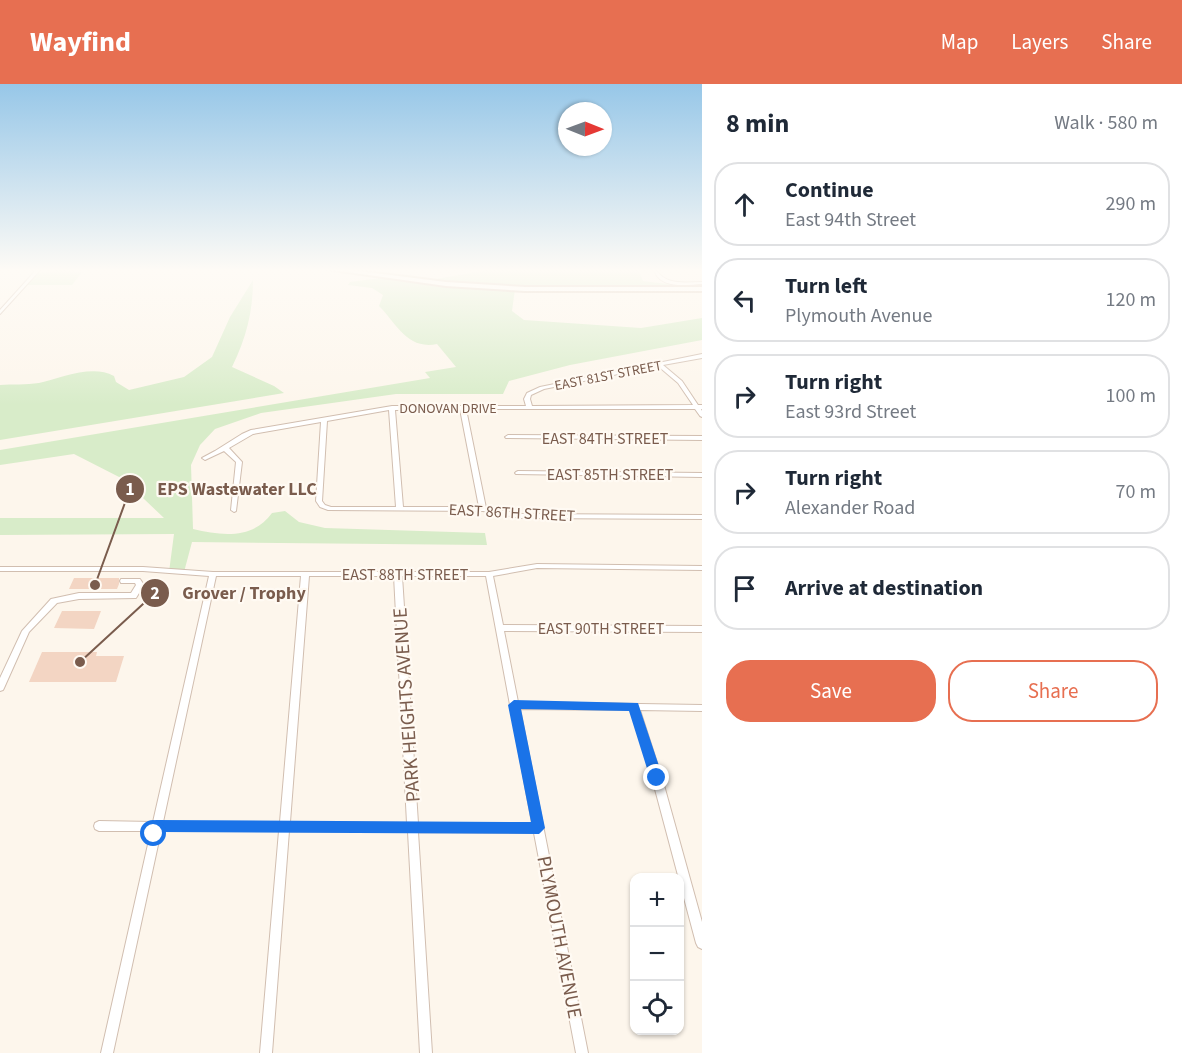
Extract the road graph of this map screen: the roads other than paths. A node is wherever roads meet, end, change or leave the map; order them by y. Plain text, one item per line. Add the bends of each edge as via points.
1 (702, 356) edge
2 (660, 365) junction
3 (529, 407) junction
4 (699, 407) edge
5 (392, 408) junction
6 (463, 408) junction
7 (702, 415) edge
8 (324, 419) junction
9 (508, 437) dead end
10 (702, 438) edge
11 (226, 449) junction
12 (205, 458) dead end
13 (518, 473) dead end
14 (702, 474) edge
15 (400, 508) junction
16 (483, 509) junction
17 (234, 510) dead end
18 (702, 517) edge
19 (702, 568) edge
20 (0, 569) edge
21 (398, 573) junction
22 (213, 574) junction
23 (305, 574) junction
24 (489, 574) junction
25 (124, 581) dead end
26 (499, 628) junction
27 (702, 629) edge
28 (0, 688) edge
29 (514, 705) junction
30 (634, 707) junction
31 (702, 708) edge
32 (99, 826) dead end
33 (156, 826) junction
34 (413, 826) junction
35 (285, 828) junction
36 (539, 828) junction
37 (702, 943) edge
38 (107, 1053) edge
39 (266, 1053) edge
40 (426, 1053) edge
41 (582, 1053) edge

1 - 2 street, EAST 81ST STREET
2 - 3 street, EAST 81ST STREET via 542,388 529,394
2 - 4 street via 680,382
3 - 4 street, DONOVAN DRIVE
3 - 6 street, DONOVAN DRIVE
4 - 7 street
5 - 6 street, DONOVAN DRIVE
5 - 8 street, DONOVAN DRIVE
5 - 15 street
6 - 16 street
8 - 11 street, DONOVAN DRIVE via 250,432
8 - 15 street, EAST 86TH STREET via 319,501 322,506
9 - 10 street, EAST 84TH STREET
11 - 12 street, DONOVAN DRIVE
11 - 17 street via 239,462
13 - 14 street, EAST 85TH STREET
15 - 16 street, EAST 86TH STREET
16 - 18 street, EAST 86TH STREET via 520,516
19 - 24 street, EAST 88TH STREET via 537,566
20 - 22 street, EAST 88TH STREET via 143,569
21 - 23 street, EAST 88TH STREET
21 - 24 street, EAST 88TH STREET
21 - 34 street, PARK HEIGHTS AVENUE
22 - 23 street, EAST 88TH STREET
22 - 33 street
23 - 35 street
24 - 26 street, PLYMOUTH AVENUE
25 - 28 street via 137,581 138,592 133,596 79,596 54,601 26,631
26 - 27 street, EAST 90TH STREET
26 - 29 street, PLYMOUTH AVENUE
29 - 30 street
29 - 36 street, PLYMOUTH AVENUE
30 - 31 street
30 - 37 street
32 - 33 street
33 - 35 street
33 - 38 street
34 - 35 street
34 - 36 street
34 - 40 street, PARK HEIGHTS AVENUE
35 - 39 street
36 - 41 street, PLYMOUTH AVENUE

